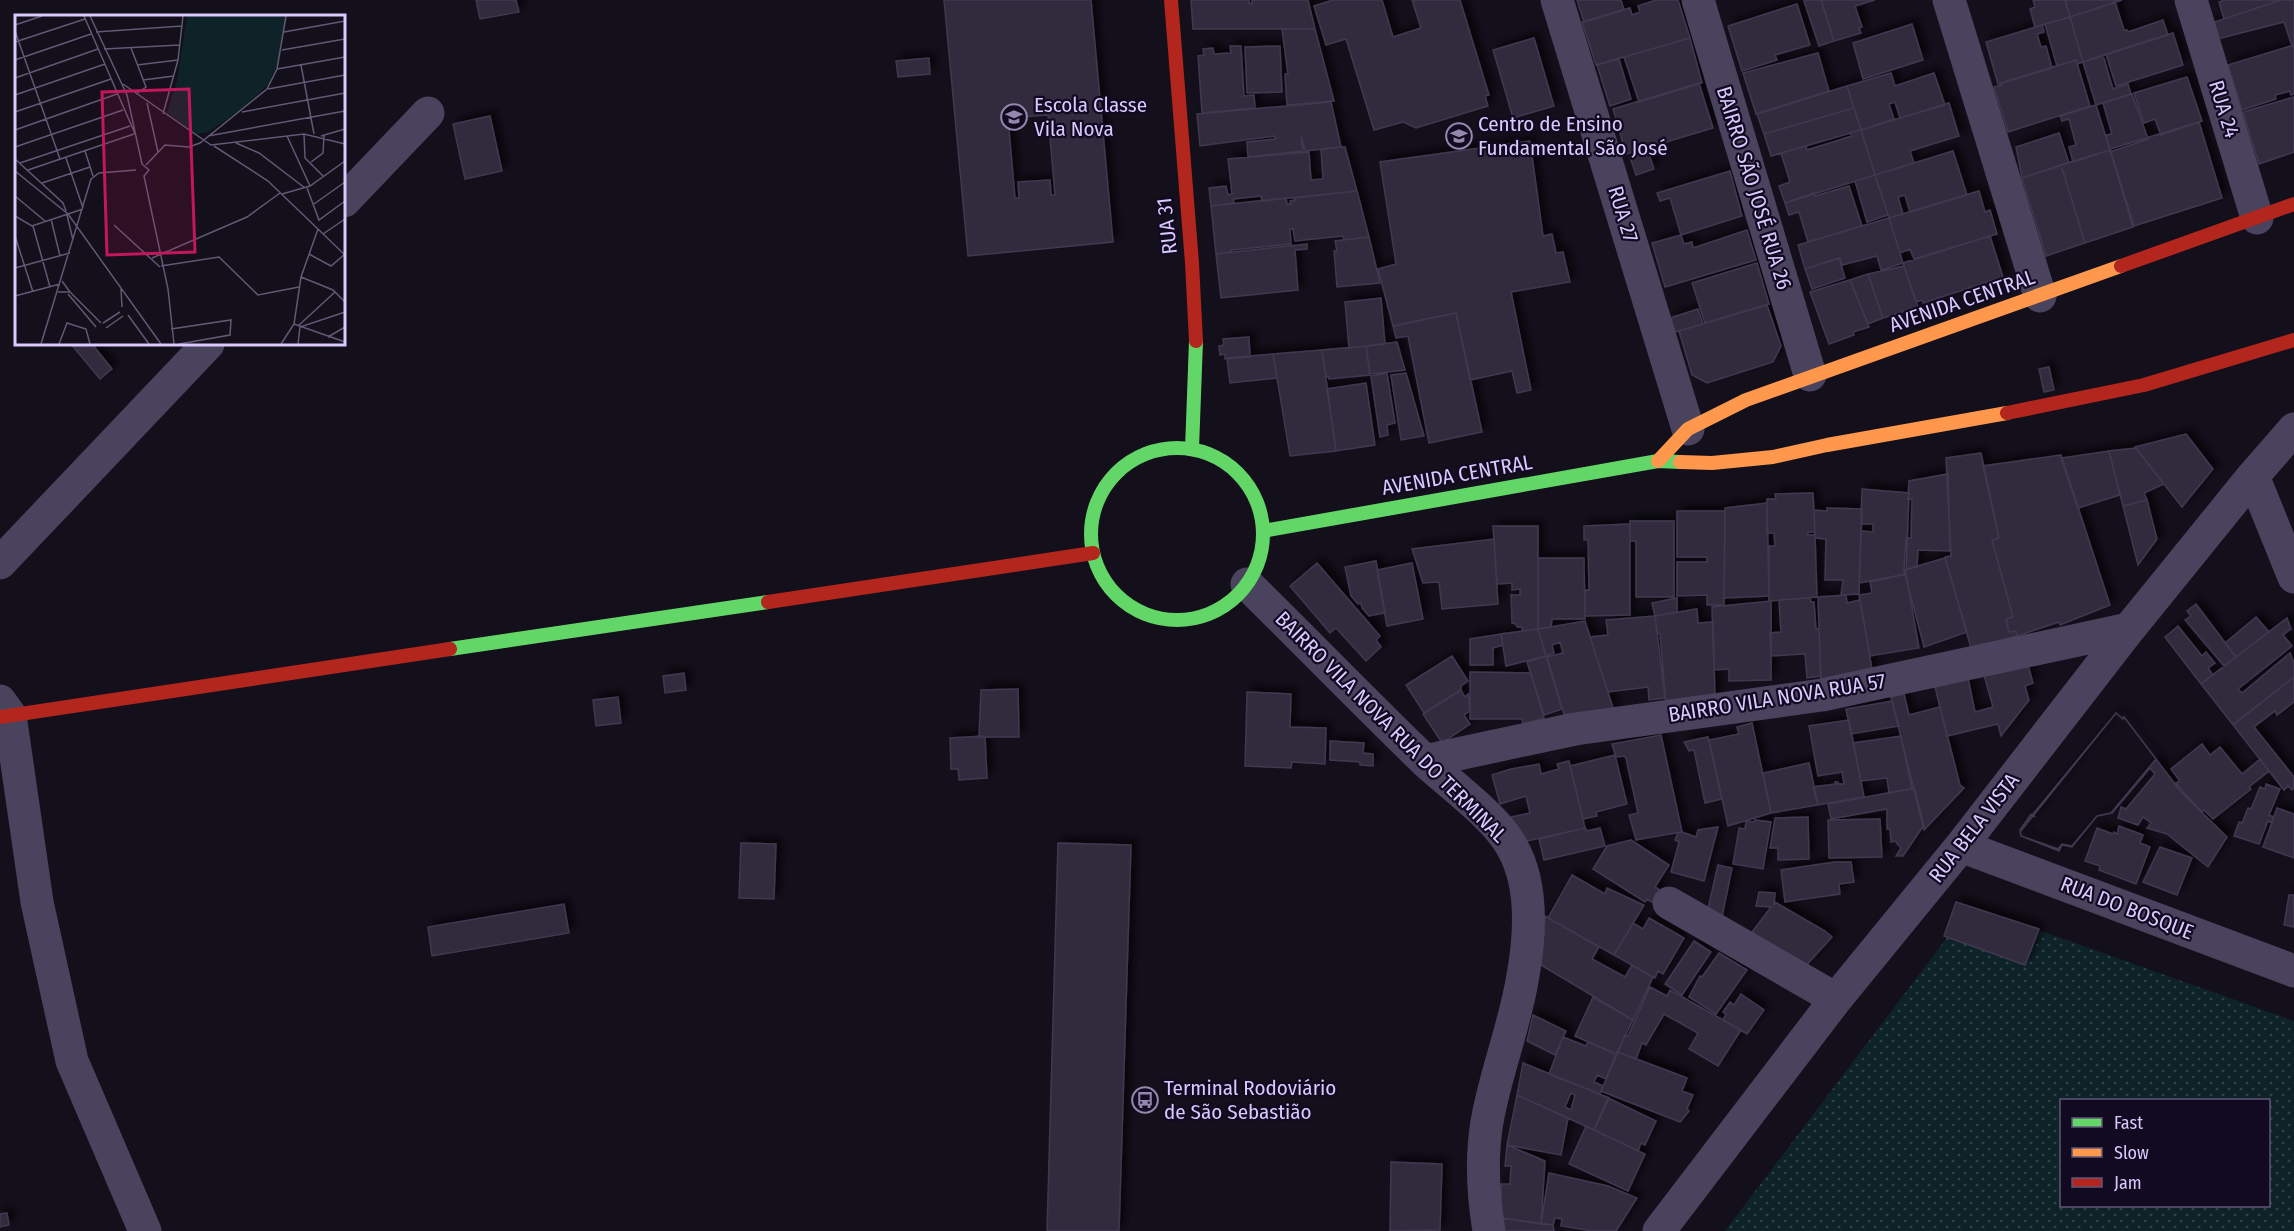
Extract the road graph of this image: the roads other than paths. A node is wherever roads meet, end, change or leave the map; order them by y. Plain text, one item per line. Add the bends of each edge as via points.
1 (1171, 0) edge
2 (1557, 0) edge
3 (1698, 0) edge
4 (1949, 0) edge
5 (2191, 0) edge
6 (428, 112) dead end
7 (345, 200) edge
8 (2294, 204) edge
9 (2257, 218) junction
10 (2040, 296) junction
11 (2294, 340) edge
12 (207, 345) edge
13 (1810, 375) junction
14 (1688, 429) junction
15 (2294, 429) edge
16 (1192, 449) junction
17 (1658, 461) junction
18 (2253, 476) junction
19 (1263, 531) junction
20 (1093, 553) junction
21 (0, 563) edge
22 (2294, 577) edge
23 (1247, 584) junction
24 (2129, 628) junction
25 (3, 711) edge
26 (1425, 761) junction
27 (1961, 846) junction
28 (1669, 903) dead end
29 (2294, 971) edge
30 (1836, 999) junction
31 (145, 1231) edge
32 (1489, 1231) edge
33 (1659, 1231) edge

1 - 16 street, RUA 31 via 1196,331
2 - 14 street, RUA 27
3 - 13 street, BAIRRO SÃO JOSÉ RUA 26
4 - 10 street
5 - 9 street, RUA 24
6 - 7 street
8 - 9 street, AVENIDA CENTRAL
9 - 10 street, AVENIDA CENTRAL
10 - 13 street, AVENIDA CENTRAL
11 - 17 street, AVENIDA CENTRAL via 2144,385 2019,411 1773,457 1712,463
12 - 21 street
13 - 14 street, AVENIDA CENTRAL via 1746,400
14 - 17 street, AVENIDA CENTRAL
15 - 18 street, RUA BELA VISTA
16 - 19 street via 1220,459 1242,477 1257,502
16 - 20 street via 1169,447 1148,452 1128,462 1112,477 1097,500 1091,526
17 - 19 street, AVENIDA CENTRAL
18 - 22 street
18 - 24 street, RUA BELA VISTA
19 - 23 street via 1260,559
20 - 23 street via 1112,591 1148,616 1177,621 1206,616 1229,603
20 - 25 street
23 - 26 street, BAIRRO VILA NOVA RUA DO TERMINAL
24 - 26 street, BAIRRO VILA NOVA RUA 57 via 1822,695 1575,729
24 - 27 street, RUA BELA VISTA
25 - 31 street via 37,902 72,1060
26 - 32 street, BAIRRO VILA NOVA RUA DO TERMINAL via 1497,827 1512,846 1527,900 1526,963 1487,1123 1483,1193
27 - 29 street, RUA DO BOSQUE
27 - 30 street, RUA BELA VISTA
28 - 30 street
30 - 33 street, RUA BELA VISTA

